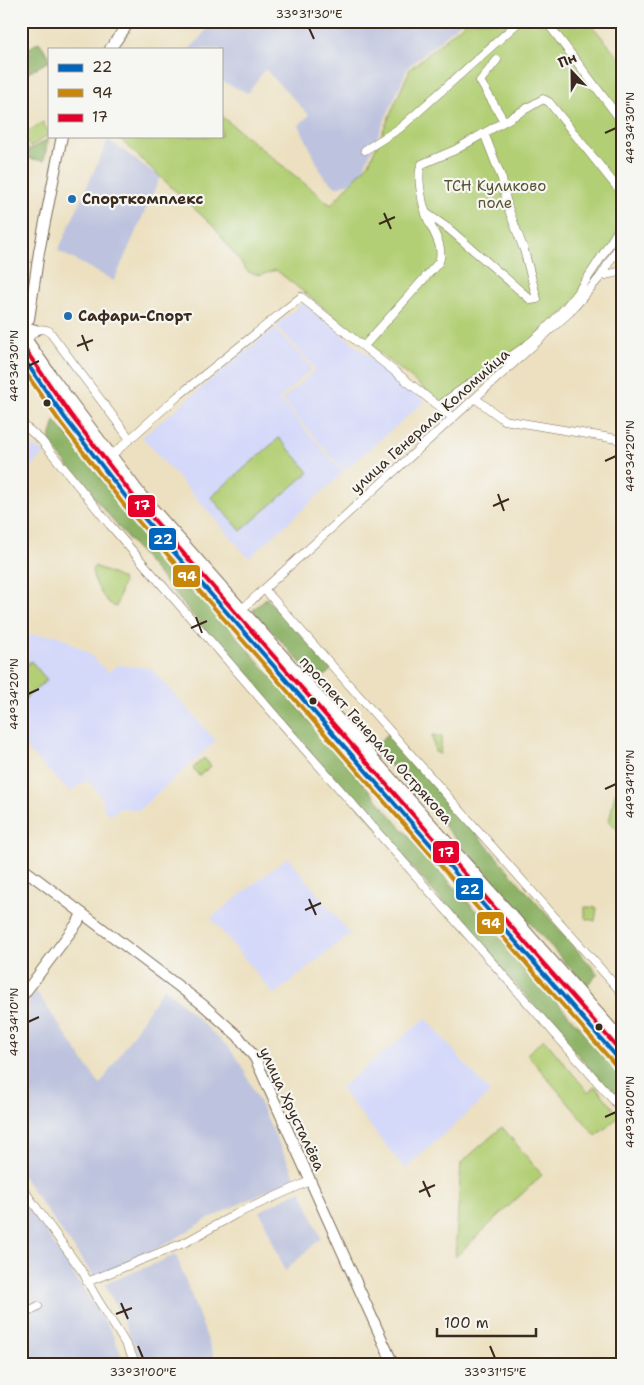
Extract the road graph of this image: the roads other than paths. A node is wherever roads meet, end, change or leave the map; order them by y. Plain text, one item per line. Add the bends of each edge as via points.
1 (130, 21) edge
2 (520, 21) edge
3 (546, 21) edge
4 (111, 48) edge
5 (497, 60) dead end
6 (504, 121) junction
7 (623, 123) edge
8 (484, 133) junction
9 (62, 138) edge
10 (365, 150) dead end
11 (616, 186) dead end
12 (426, 213) junction
13 (623, 222) edge
14 (623, 239) edge
15 (623, 271) edge
16 (601, 276) junction
17 (26, 327) edge
18 (364, 346) junction
19 (23, 352) edge
20 (30, 368) junction
21 (52, 376) junction
22 (21, 377) edge
23 (476, 399) junction
24 (439, 406) junction
25 (452, 417) junction
26 (21, 423) edge
27 (130, 439) junction
28 (623, 440) edge
29 (112, 455) junction
30 (265, 590) junction
31 (242, 610) junction
32 (21, 868) edge
33 (82, 913) junction
34 (623, 994) edge
35 (21, 998) edge
36 (623, 1042) edge
37 (623, 1064) edge
38 (623, 1111) edge
39 (310, 1181) junction
40 (21, 1186) edge
41 (87, 1282) junction
42 (38, 1306) dead end
43 (21, 1316) edge
44 (136, 1364) edge
45 (393, 1364) edge

1 - 4 main road
2 - 10 street via 400,128
3 - 7 street
5 - 6 street via 480,81
6 - 8 street
6 - 11 street via 540,100 546,100
8 - 12 street via 421,165 419,173
8 - 12 street via 502,179 537,299 531,300
9 - 17 main road via 26,310
12 - 18 street via 441,251 439,262
13 - 24 street via 589,279 528,344
14 - 16 street, улица Генерала Коломийца
15 - 16 street
16 - 23 street, улица Генерала Коломийца via 570,312
17 - 19 main road
17 - 21 main road, проспект Генерала Острякова
17 - 27 street via 49,331
18 - 24 street
18 - 27 street via 301,296
19 - 20 main road, проспект Генерала Острякова
19 - 21 main road
20 - 22 main road
20 - 37 main road, проспект Генерала Острякова via 130,502
21 - 29 main road, проспект Генерала Острякова
23 - 25 street, улица Генерала Коломийца
23 - 28 street via 504,420
24 - 25 street
25 - 30 street, улица Генерала Коломийца
26 - 38 street via 42,440 82,492 238,674
27 - 29 street
29 - 31 main road, проспект Генерала Острякова via 142,496
30 - 31 street, улица Генерала Коломийца
30 - 34 street
31 - 36 main road, проспект Генерала Острякова
32 - 33 main road, улица Хрусталёва
33 - 35 main road
33 - 39 main road, улица Хрусталёва via 202,1004 238,1036 255,1058
39 - 41 street via 236,1214 186,1242
39 - 45 main road, улица Хрусталёва
40 - 41 street
41 - 44 street via 126,1340
42 - 43 street

